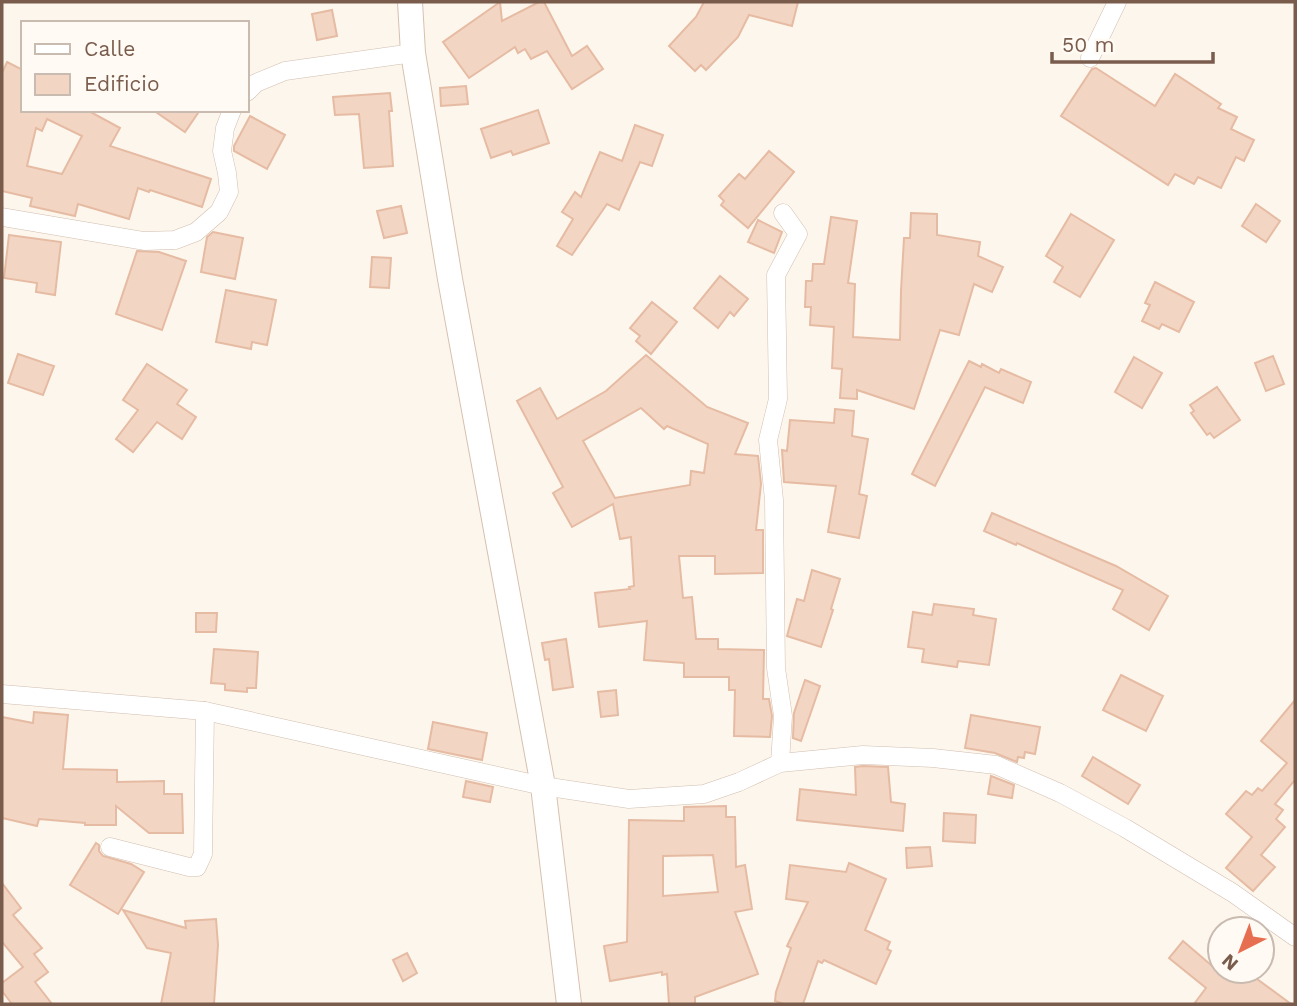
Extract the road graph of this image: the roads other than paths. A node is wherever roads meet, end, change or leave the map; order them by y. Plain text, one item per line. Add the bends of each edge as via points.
1 (410, 2) edge
2 (1117, 2) edge
3 (413, 53) junction
4 (1090, 58) dead end
5 (248, 91) edge
6 (231, 112) edge
7 (783, 214) dead end
8 (2, 217) edge
9 (2, 694) edge
10 (205, 711) junction
11 (780, 763) junction
12 (543, 786) junction
13 (110, 847) dead end
14 (1295, 937) edge
15 (569, 1004) edge

1 - 3 street
2 - 4 street
3 - 5 street via 285,71
3 - 12 street
6 - 8 street via 222,151 229,192 219,212 196,232 175,240 144,241
7 - 11 street via 797,234 776,275 778,399 768,440 774,500 776,668 783,716
9 - 10 street
10 - 12 street
10 - 13 street via 201,862 189,867
11 - 12 street via 704,794 629,799
11 - 14 street via 863,755 996,765 1125,828 1233,893
12 - 15 street

